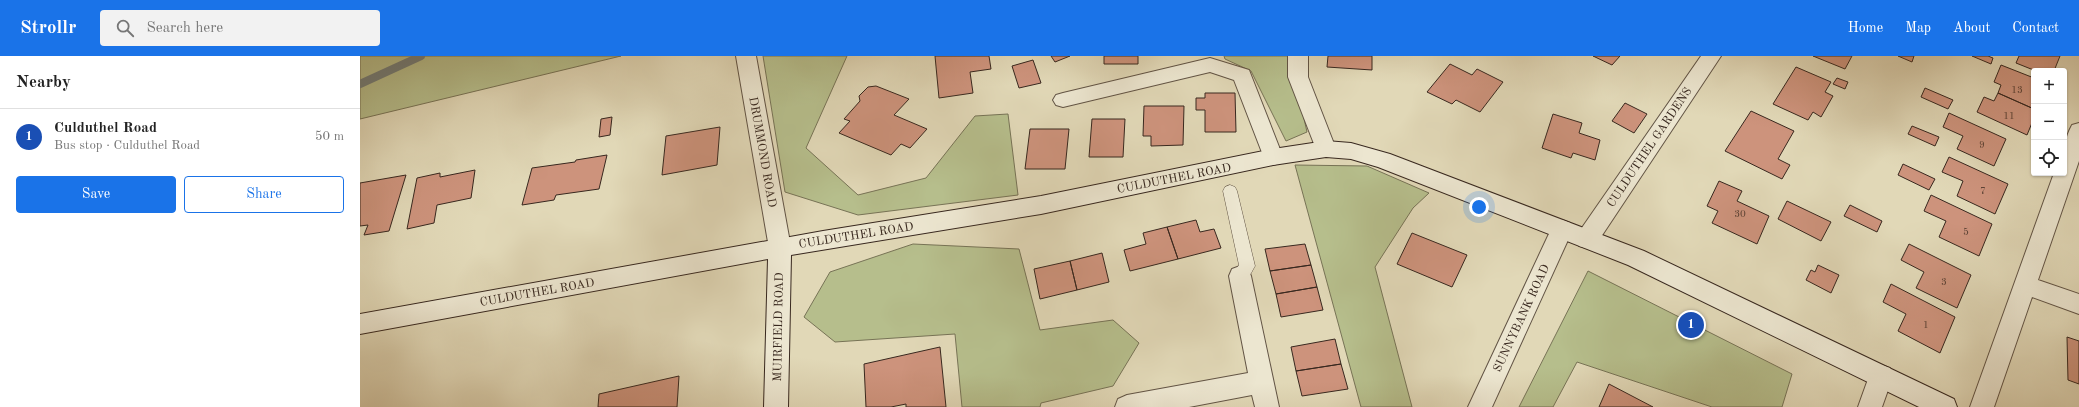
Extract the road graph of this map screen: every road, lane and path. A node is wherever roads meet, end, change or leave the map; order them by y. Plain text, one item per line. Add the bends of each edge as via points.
1 (746, 56) edge
2 (1298, 56) edge
3 (1712, 56) edge
4 (1062, 100) dead end
5 (2079, 131) edge
6 (1326, 149) junction
7 (1273, 157) junction
8 (1230, 191) dead end
9 (1562, 229) junction
10 (1587, 238) junction
11 (780, 248) junction
12 (1240, 276) joint
13 (2026, 285) junction
14 (2079, 304) edge
15 (360, 324) edge
16 (1881, 376) junction
17 (1262, 382) junction
18 (776, 407) edge
19 (1127, 407) edge
20 (1268, 407) edge
21 (1480, 407) edge
22 (1870, 407) edge
23 (1945, 407) edge
24 (1982, 407) edge

1 - 11 street, DRUMMOND ROAD
2 - 6 street via 1298,77
3 - 10 street, CULDUTHEL GARDENS
4 - 7 street via 1210,65 1242,75
5 - 13 street
6 - 7 street, CULDUTHEL ROAD
6 - 9 street, CULDUTHEL ROAD via 1351,150 1383,160
7 - 11 street, CULDUTHEL ROAD via 1041,205
8 - 12 lane via 1247,266
9 - 10 street, CULDUTHEL ROAD
9 - 21 street, SUNNYBANK ROAD
10 - 16 street, CULDUTHEL ROAD via 1636,258
11 - 15 street, CULDUTHEL ROAD
11 - 18 street, MUIRFIELD ROAD
12 - 17 street
13 - 14 street
13 - 24 street
16 - 22 street
16 - 23 street, CULDUTHEL ROAD
17 - 19 street
17 - 20 street

